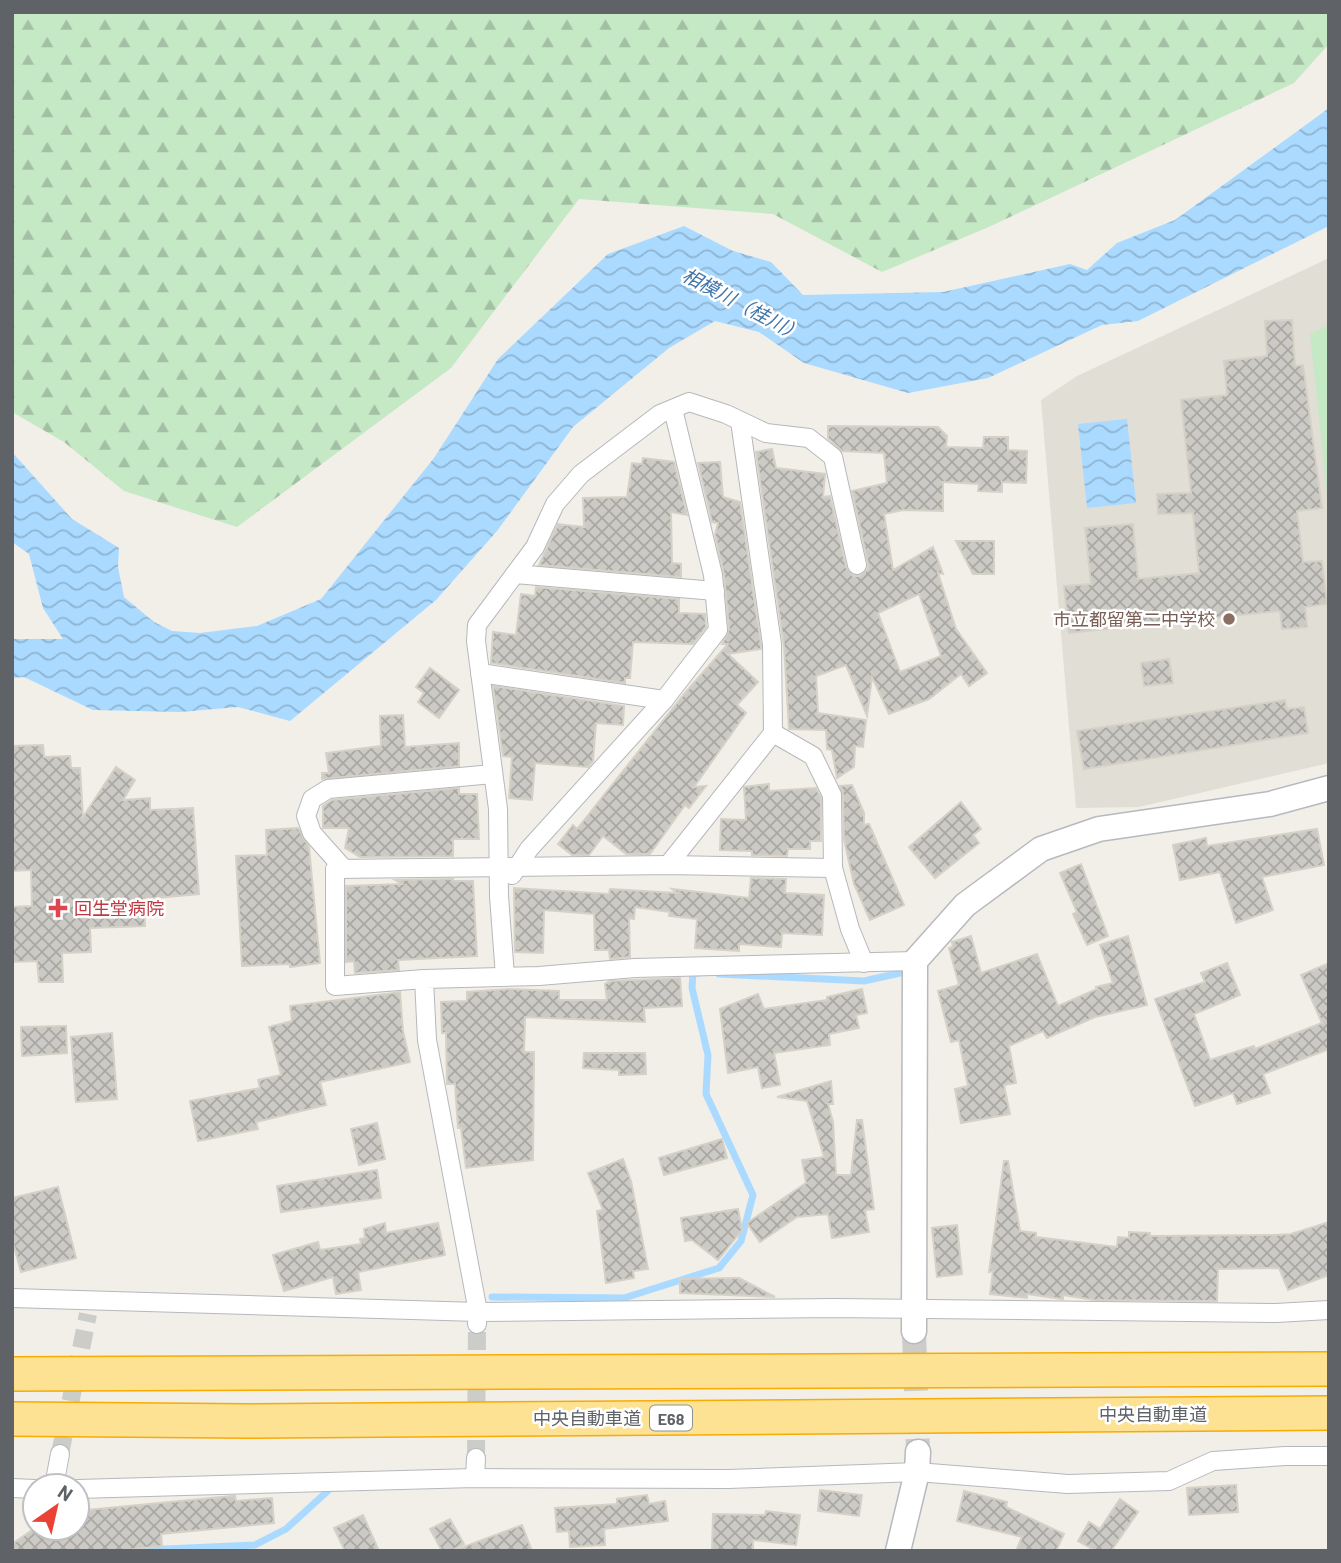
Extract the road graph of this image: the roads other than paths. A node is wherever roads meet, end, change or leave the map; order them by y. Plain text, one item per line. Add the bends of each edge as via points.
1 (673, 409) junction
2 (740, 421) junction
3 (858, 565) dead end
4 (514, 574) junction
5 (715, 591) junction
6 (480, 674) junction
7 (664, 700) junction
8 (773, 733) junction
9 (494, 774) junction
10 (1329, 788) edge
11 (668, 865) junction
12 (498, 867) junction
13 (517, 868) junction
14 (833, 868) junction
15 (344, 869) junction
16 (499, 896) junction
17 (915, 961) junction
18 (864, 963) junction
19 (505, 976) junction
20 (424, 979) junction
21 (12, 1297) edge
22 (1329, 1310) edge
23 (478, 1318) junction
24 (915, 1320) junction
25 (1329, 1369) edge
26 (12, 1374) edge
27 (1329, 1413) edge
28 (12, 1419) edge
29 (60, 1454) tunnel mouth
30 (1329, 1457) edge
31 (476, 1458) tunnel mouth
32 (917, 1462) junction
33 (57, 1472) edge
34 (475, 1478) junction
35 (91, 1489) edge
36 (898, 1551) edge

1 - 2 street via 689,402
1 - 4 street via 581,474 555,504 535,547
1 - 5 street
2 - 3 street via 766,433 810,438 833,457
2 - 8 street via 772,644
4 - 5 street
4 - 6 street via 477,625
5 - 7 street via 718,630
6 - 7 street
6 - 9 street
7 - 13 street
8 - 11 street
8 - 14 street via 813,757 832,796
9 - 12 street
9 - 15 street via 341,785 312,799 306,816 313,833
10 - 17 street via 1270,804 1100,829 1041,849 965,905
11 - 13 street
11 - 14 street
12 - 13 street
12 - 15 street
12 - 16 street
13 - 16 street
14 - 18 street
15 - 20 street via 335,869 335,986
16 - 19 street
17 - 18 street
17 - 24 street
18 - 19 street
19 - 20 street
20 - 23 street via 427,1040
21 - 23 street via 90,1306
22 - 24 street
23 - 24 street
25 - 26 highway
27 - 28 highway, 中央自動車道 / E68
29 - 33 street
30 - 32 street via 1213,1461 1169,1481 1068,1484
31 - 34 street
32 - 34 street via 728,1479
32 - 36 street
34 - 35 street

